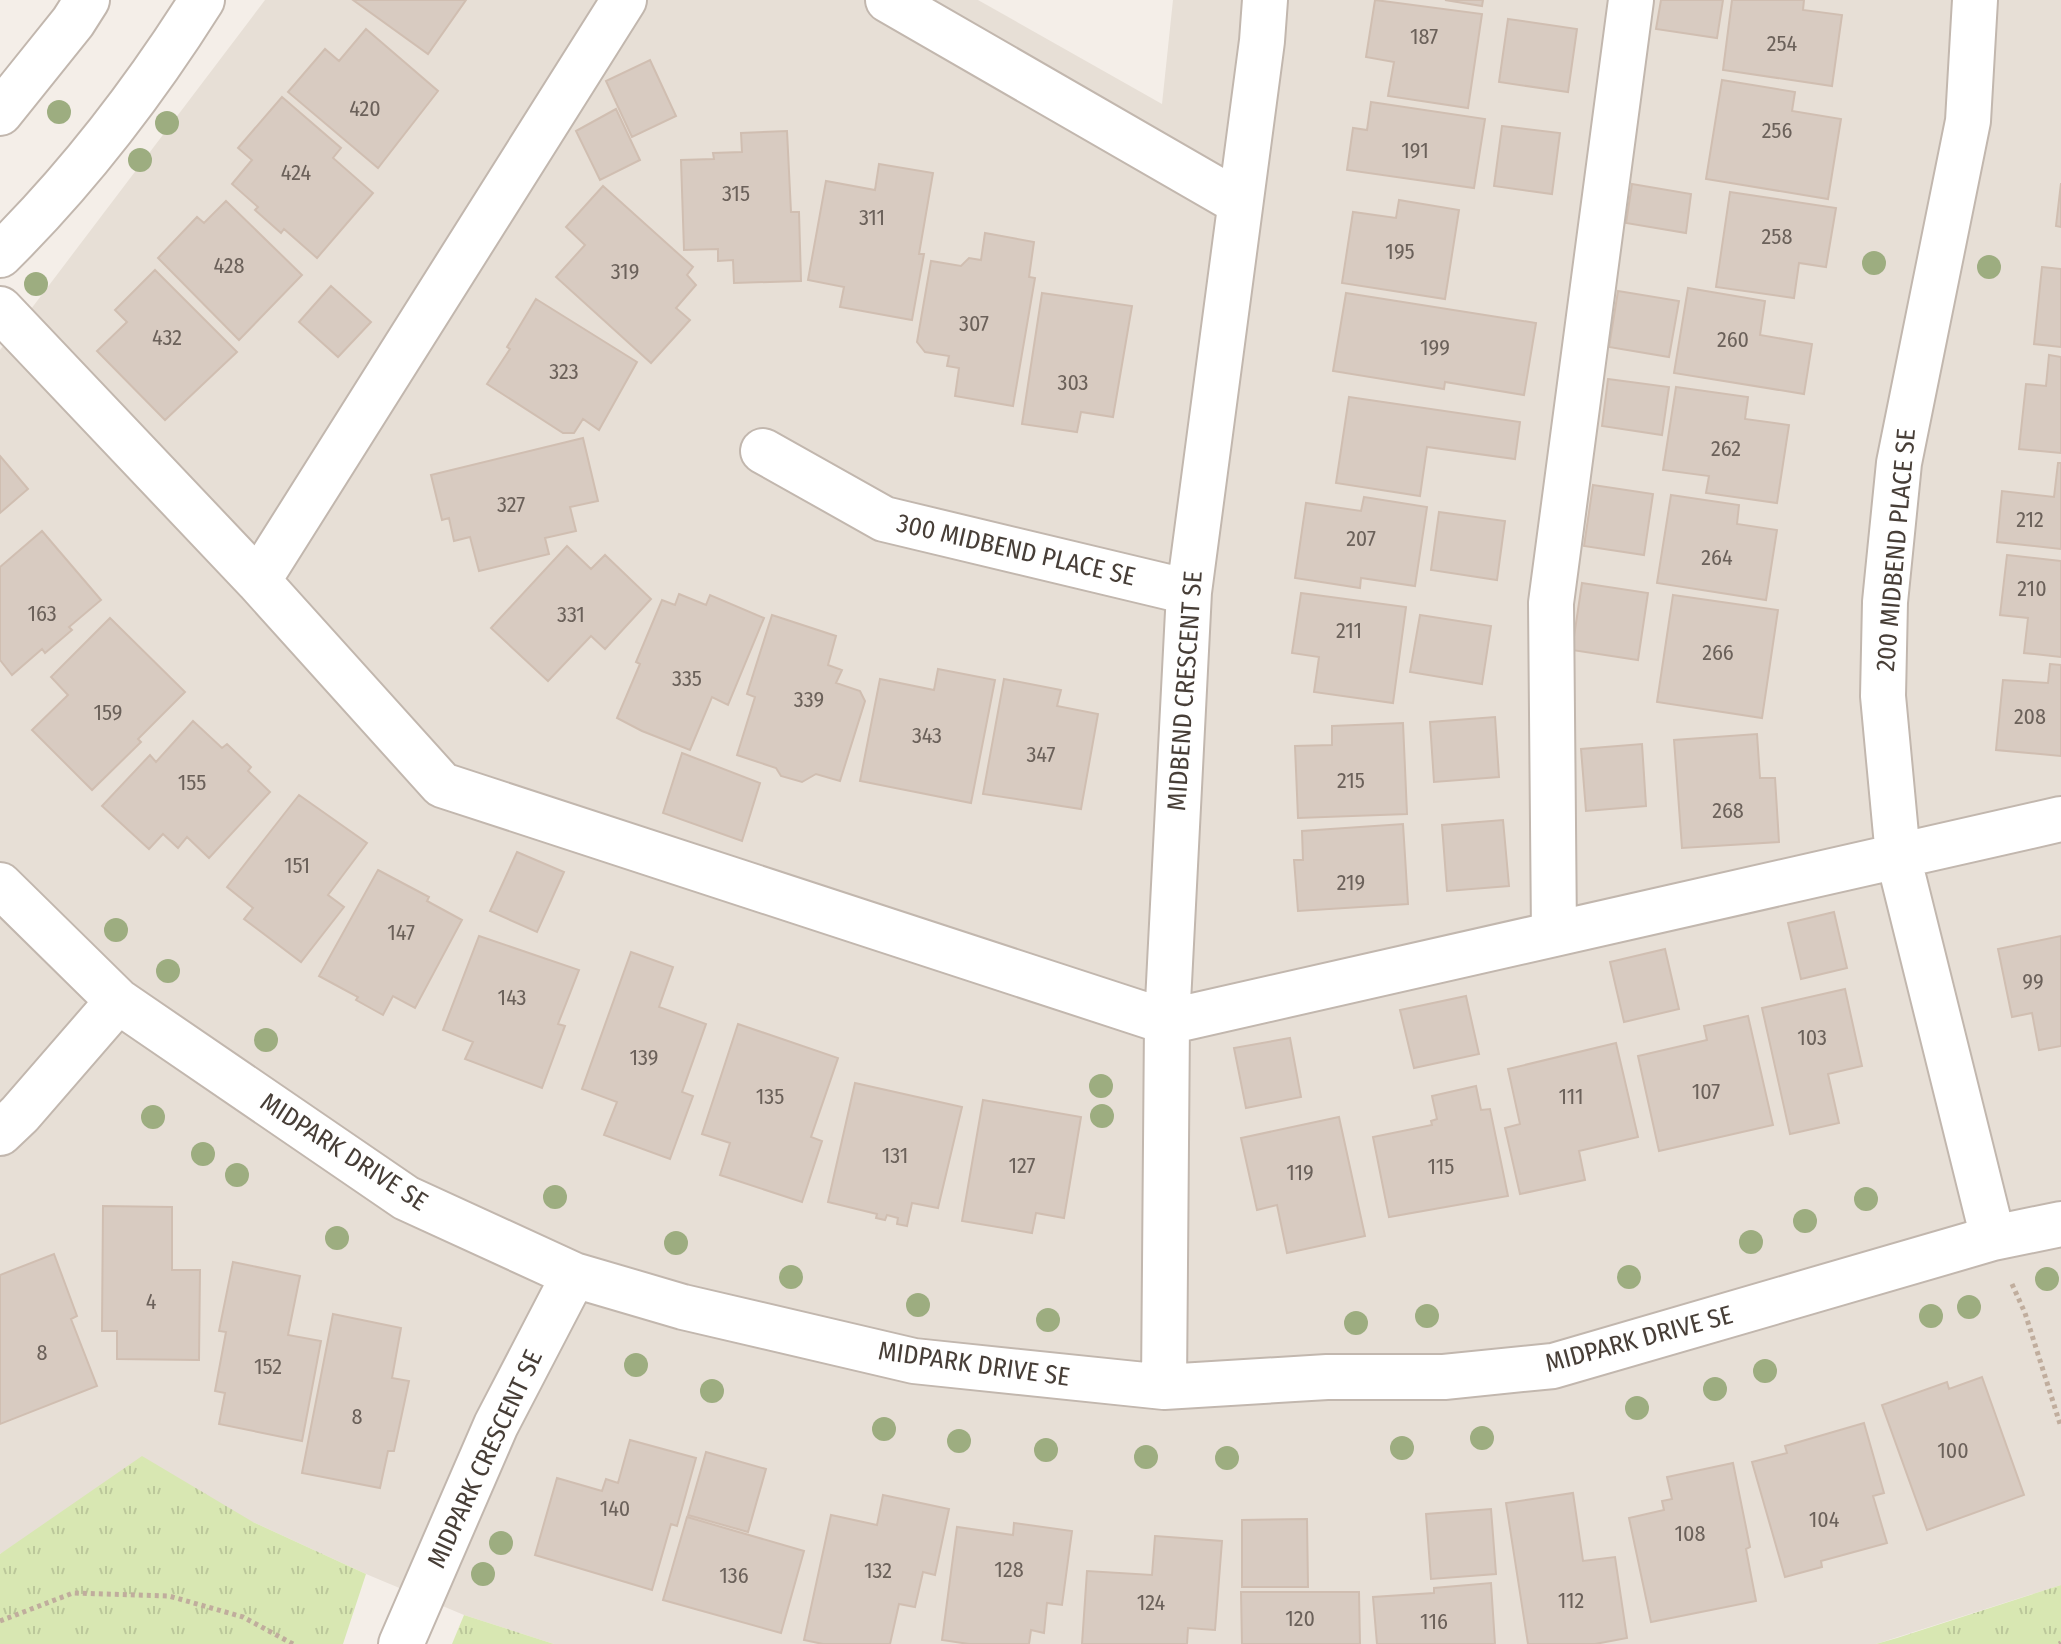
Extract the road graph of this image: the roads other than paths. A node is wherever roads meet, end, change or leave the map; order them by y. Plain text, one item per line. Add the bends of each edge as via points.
1 (87, 0) edge
2 (202, 0) edge
3 (624, 0) edge
4 (888, 0) edge
5 (1265, 0) edge
6 (1631, 0) edge
7 (1975, 0) edge
8 (0, 113) edge
9 (1240, 203) junction
10 (0, 255) edge
11 (0, 309) edge
12 (763, 451) dead end
13 (258, 581) junction
14 (1189, 592) junction
15 (2061, 819) edge
16 (1898, 856) junction
17 (0, 885) edge
18 (1554, 934) junction
19 (118, 1001) junction
20 (1167, 1022) junction
21 (0, 1133) edge
22 (2061, 1224) edge
23 (1993, 1238) junction
24 (574, 1275) junction
25 (1164, 1387) junction
26 (401, 1644) edge

1 - 8 street
2 - 10 street via 159,69 50,206
3 - 13 street
4 - 9 street
5 - 9 street, MIDBEND CRESCENT SE
6 - 18 street via 1551,603
7 - 16 street, 200 MIDBEND PLACE SE via 1968,121 1899,463 1887,587 1883,696
9 - 14 street, MIDBEND CRESCENT SE
11 - 13 street
12 - 14 street, 300 MIDBEND PLACE SE via 884,519
13 - 20 street via 442,785
14 - 20 street, MIDBEND CRESCENT SE
15 - 16 street
16 - 18 street
16 - 23 street, 200 MIDBEND PLACE SE
17 - 19 street, MIDPARK DRIVE SE
18 - 20 street
19 - 21 street
19 - 24 street, MIDPARK DRIVE SE via 406,1198
20 - 25 street, MIDBEND CRESCENT SE
22 - 23 street, MIDPARK DRIVE SE
23 - 25 street, MIDPARK DRIVE SE via 1553,1366 1444,1377 1327,1377
24 - 25 street, MIDPARK DRIVE SE via 683,1307 914,1361
24 - 26 street, MIDPARK CRESCENT SE via 496,1425

